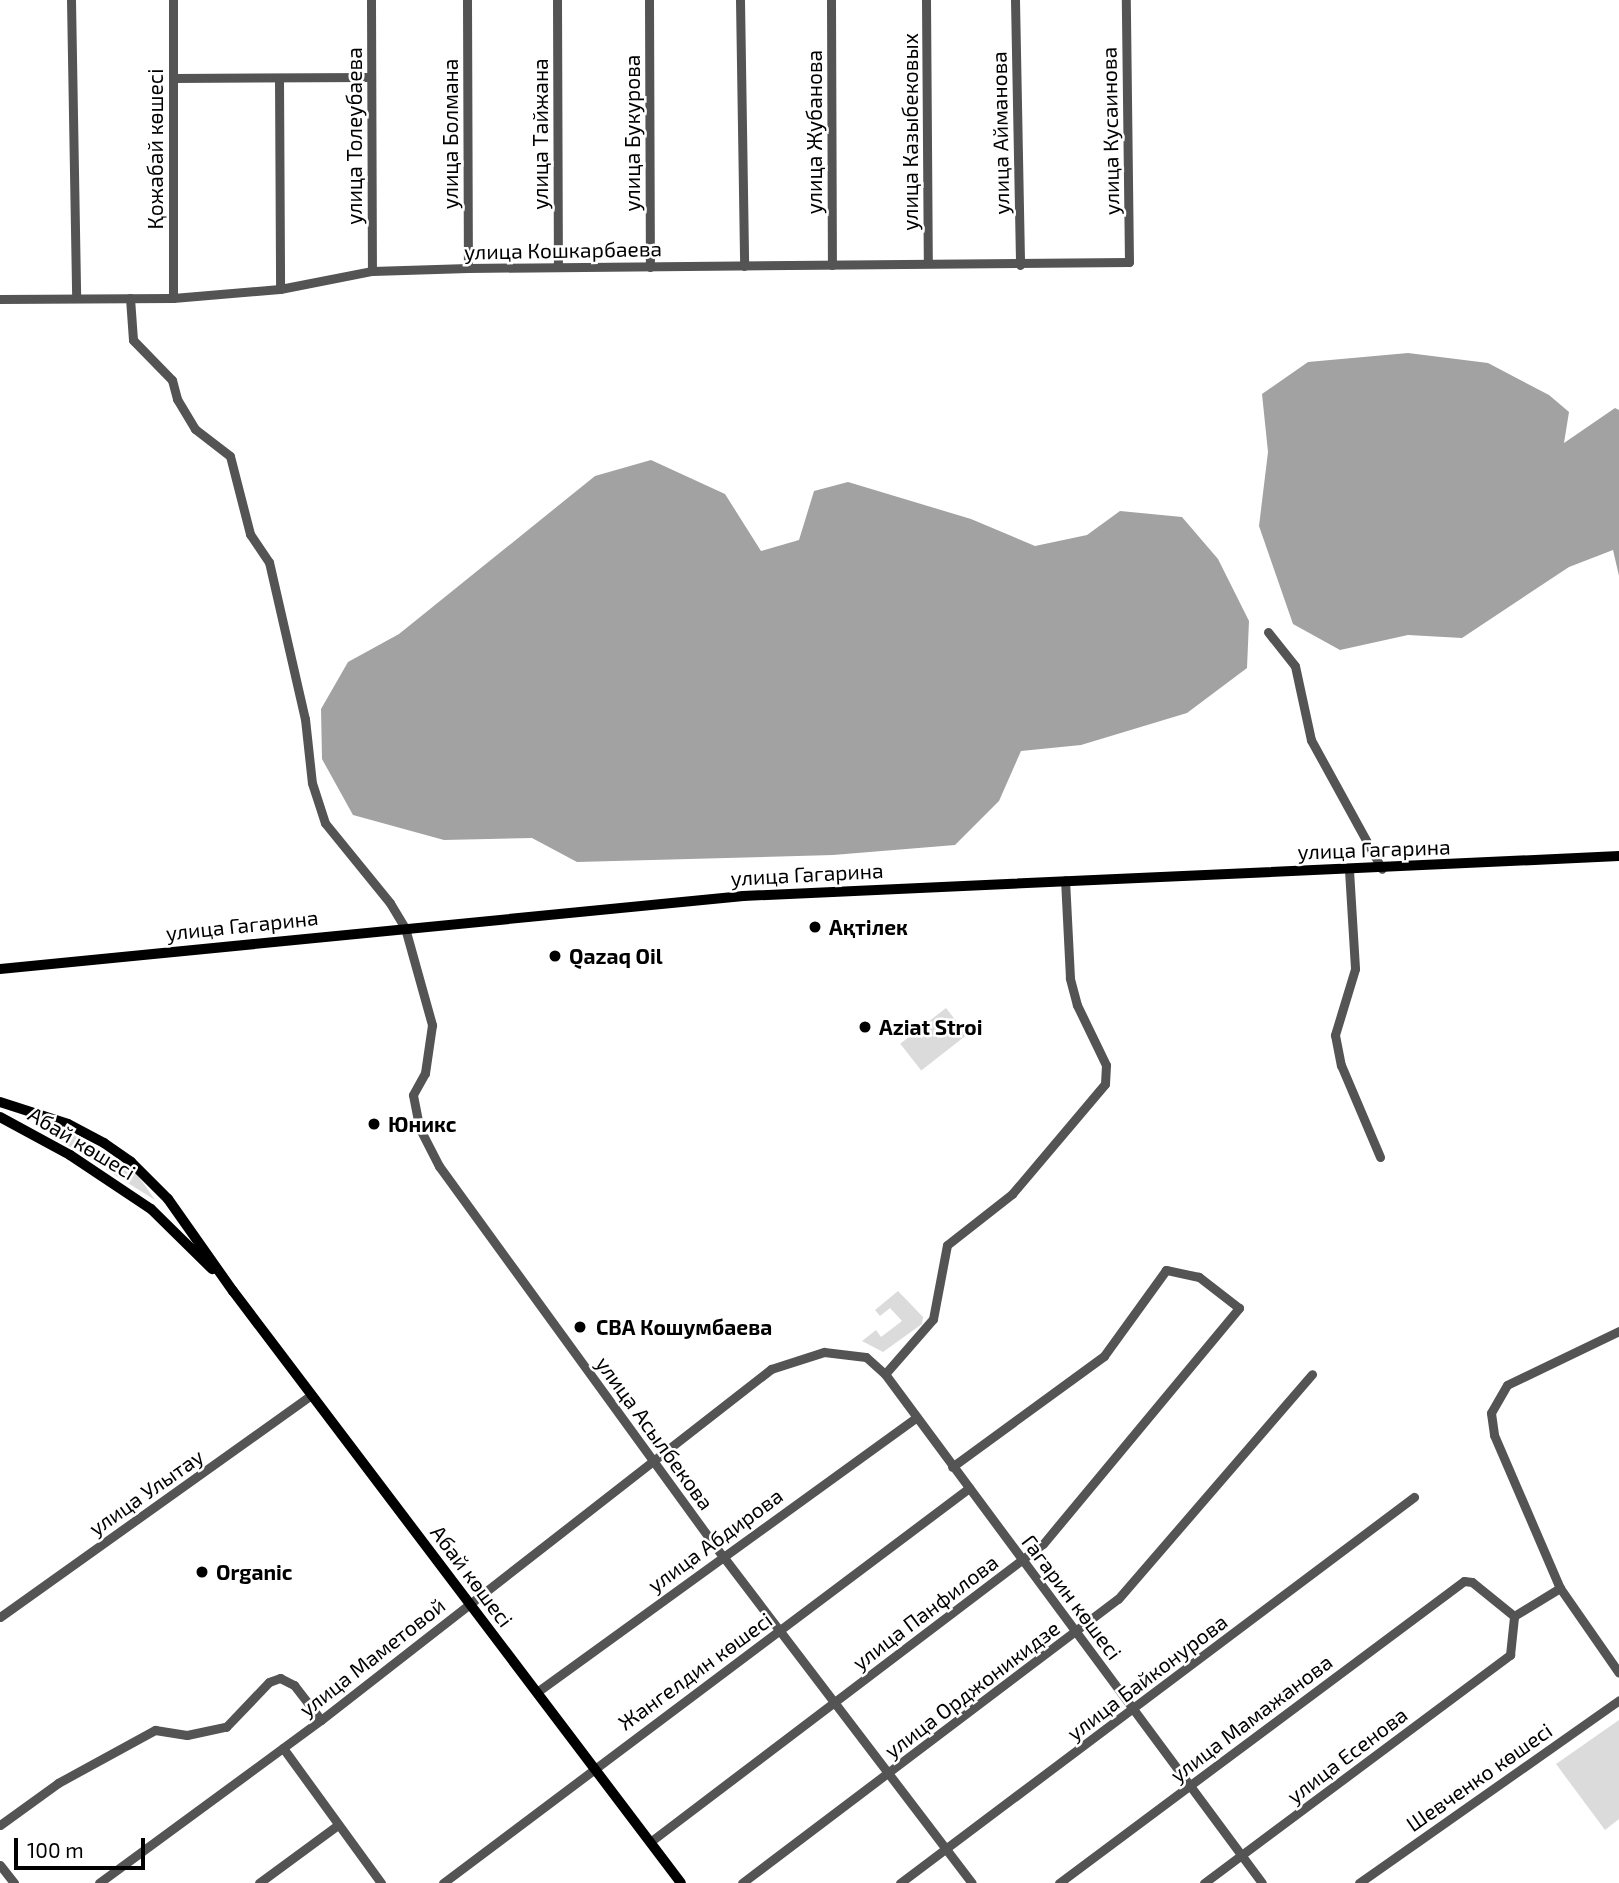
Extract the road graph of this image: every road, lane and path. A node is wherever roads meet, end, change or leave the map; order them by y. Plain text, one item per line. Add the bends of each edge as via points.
1 (71, 0) edge
2 (173, 0) edge
3 (371, 0) edge
4 (467, 0) edge
5 (557, 0) edge
6 (649, 0) edge
7 (740, 0) edge
8 (831, 0) edge
9 (926, 0) edge
10 (1015, 0) edge
11 (1126, 0) edge
12 (371, 77) junction
13 (173, 78) junction
14 (279, 78) junction
15 (1129, 262) joint
16 (928, 263) junction
17 (744, 265) junction
18 (832, 265) junction
19 (1020, 265) junction
20 (558, 267) junction
21 (650, 267) junction
22 (468, 268) junction
23 (372, 271) junction
24 (280, 289) junction
25 (76, 297) junction
26 (130, 298) junction
27 (173, 298) junction
28 (0, 299) edge
29 (1268, 632) dead end
30 (1619, 856) edge
31 (1382, 869) junction
32 (1349, 870) junction
33 (1065, 880) junction
34 (405, 929) junction
35 (0, 964) edge
36 (14, 967) junction
37 (0, 971) edge
38 (0, 1102) edge
39 (0, 1117) edge
40 (1380, 1157) dead end
41 (233, 1291) junction
42 (1619, 1331) edge
43 (841, 1352) joint
44 (885, 1374) junction
45 (1312, 1374) dead end
46 (312, 1395) junction
47 (916, 1418) junction
48 (653, 1460) junction
49 (953, 1467) junction
50 (969, 1488) junction
51 (1414, 1497) dead end
52 (722, 1555) junction
53 (1023, 1561) junction
54 (1560, 1588) junction
55 (469, 1605) junction
56 (1514, 1616) junction
57 (0, 1617) edge
58 (781, 1630) junction
59 (1076, 1632) junction
60 (1619, 1674) edge
61 (537, 1692) junction
62 (1619, 1700) edge
63 (837, 1701) junction
64 (1134, 1709) junction
65 (321, 1720) junction
66 (283, 1748) junction
67 (593, 1768) junction
68 (890, 1772) junction
69 (1191, 1784) junction
70 (0, 1825) edge
71 (338, 1825) junction
72 (650, 1842) junction
73 (947, 1849) junction
74 (1242, 1854) junction
75 (0, 1865) edge
76 (14, 1883) edge
77 (99, 1883) edge
78 (259, 1883) edge
79 (381, 1883) edge
80 (443, 1883) edge
81 (681, 1883) edge
82 (742, 1883) edge
83 (900, 1883) edge
84 (972, 1883) edge
85 (1059, 1883) edge
86 (1204, 1883) edge
87 (1262, 1883) edge
88 (1359, 1883) edge

1 - 25 street
2 - 13 street, Қожабай көшесі
3 - 12 street, улица Толеубаева
4 - 22 street, улица Болмана
5 - 20 street, улица Тайжана
6 - 21 street, улица Букурова
7 - 17 street
8 - 18 street, улица Жубанова
9 - 16 street, улица Казыбековых
10 - 19 street, улица Айманова
11 - 15 street, улица Кусаинова
12 - 14 street
12 - 23 street, улица Толеубаева
13 - 14 street
13 - 27 street, Қожабай көшесі
14 - 24 street
15 - 19 street, улица Кошкарбаева
16 - 18 street, улица Кошкарбаева
16 - 19 street, улица Кошкарбаева
17 - 18 street, улица Кошкарбаева
17 - 21 street, улица Кошкарбаева
20 - 21 street, улица Кошкарбаева
20 - 22 street, улица Кошкарбаева
22 - 23 street, улица Кошкарбаева
23 - 24 street, улица Кошкарбаева
24 - 27 street, улица Кошкарбаева
25 - 26 street, улица Кошкарбаева
25 - 28 street, улица Кошкарбаева
26 - 27 street, улица Кошкарбаева
26 - 34 street, улица Асылбекова via 133,341 172,380 177,399 195,429 230,456 250,534 268,562 305,719 312,783 325,822 390,903
29 - 31 street via 1295,666 1311,740
30 - 31 main road, улица Гагарина
31 - 32 main road, улица Гагарина
32 - 33 main road, улица Гагарина
32 - 40 street via 1355,970 1335,1035 1341,1066
33 - 34 main road, улица Гагарина via 743,896
33 - 44 street via 1070,978 1077,1005 1106,1065 1105,1084 1012,1194 947,1245 933,1319
34 - 36 main road, улица Гагарина
34 - 48 street, улица Асылбекова via 432,1025 425,1073 413,1095 419,1127 439,1166
35 - 36 main road
36 - 37 main road, улица Гагарина
38 - 41 main road, Абай көшесі via 68,1124 131,1162 168,1199
39 - 41 main road, Абай көшесі via 70,1155 151,1209
41 - 46 main road, Абай көшесі
42 - 54 street via 1516,1379 1492,1404 1494,1435
43 - 44 street, Гагарин көшесі via 866,1357
43 - 48 street, улица Маметовой via 783,1363
44 - 47 street, Гагарин көшесі
45 - 59 street, улица Орджоникидзе via 1118,1599
46 - 55 main road, Абай көшесі
46 - 57 street, улица Улытау
47 - 49 street, Гагарин көшесі
47 - 52 street, улица Абдирова
48 - 52 street, улица Асылбекова
48 - 55 street, улица Маметовой
49 - 50 street, Гагарин көшесі
49 - 53 street, улица Панфилова via 1104,1356 1166,1270 1199,1276 1239,1308 1071,1511
50 - 53 street, Гагарин көшесі
50 - 58 street, Жангелдин көшесі
51 - 64 street, улица Байконурова
52 - 58 street, улица Асылбекова
52 - 61 street, улица Абдирова
53 - 59 street, Гагарин көшесі
53 - 63 street, улица Панфилова
54 - 56 street
54 - 60 street
55 - 61 main road, Абай көшесі
55 - 65 street, улица Маметовой
56 - 69 street, улица Мамажанова via 1472,1582 1464,1581
56 - 74 street, улица Есенова via 1510,1655
58 - 63 street, улица Асылбекова
58 - 67 street, Жангелдин көшесі
59 - 64 street, Гагарин көшесі
59 - 68 street, улица Орджоникидзе
61 - 67 main road, Абай көшесі
62 - 88 street, Шевченко көшесі
63 - 68 street, улица Асылбекова
63 - 72 street, улица Панфилова
64 - 69 street, Гагарин көшесі
64 - 73 street, улица Байконурова
65 - 66 street, улица Маметовой
65 - 70 street via 294,1685 280,1678 269,1682 226,1727 187,1735 155,1730 58,1783
66 - 71 street
66 - 77 street, улица Маметовой
67 - 72 main road, Абай көшесі
67 - 80 street, Жангелдин көшесі
68 - 73 street, улица Асылбекова
68 - 82 street, улица Орджоникидзе
69 - 74 street, Гагарин көшесі
69 - 85 street, улица Мамажанова
71 - 78 street
71 - 79 street
72 - 81 main road, Абай көшесі
73 - 83 street, улица Байконурова
73 - 84 street, улица Асылбекова
74 - 86 street, улица Есенова
74 - 87 street, Гагарин көшесі
75 - 76 street

